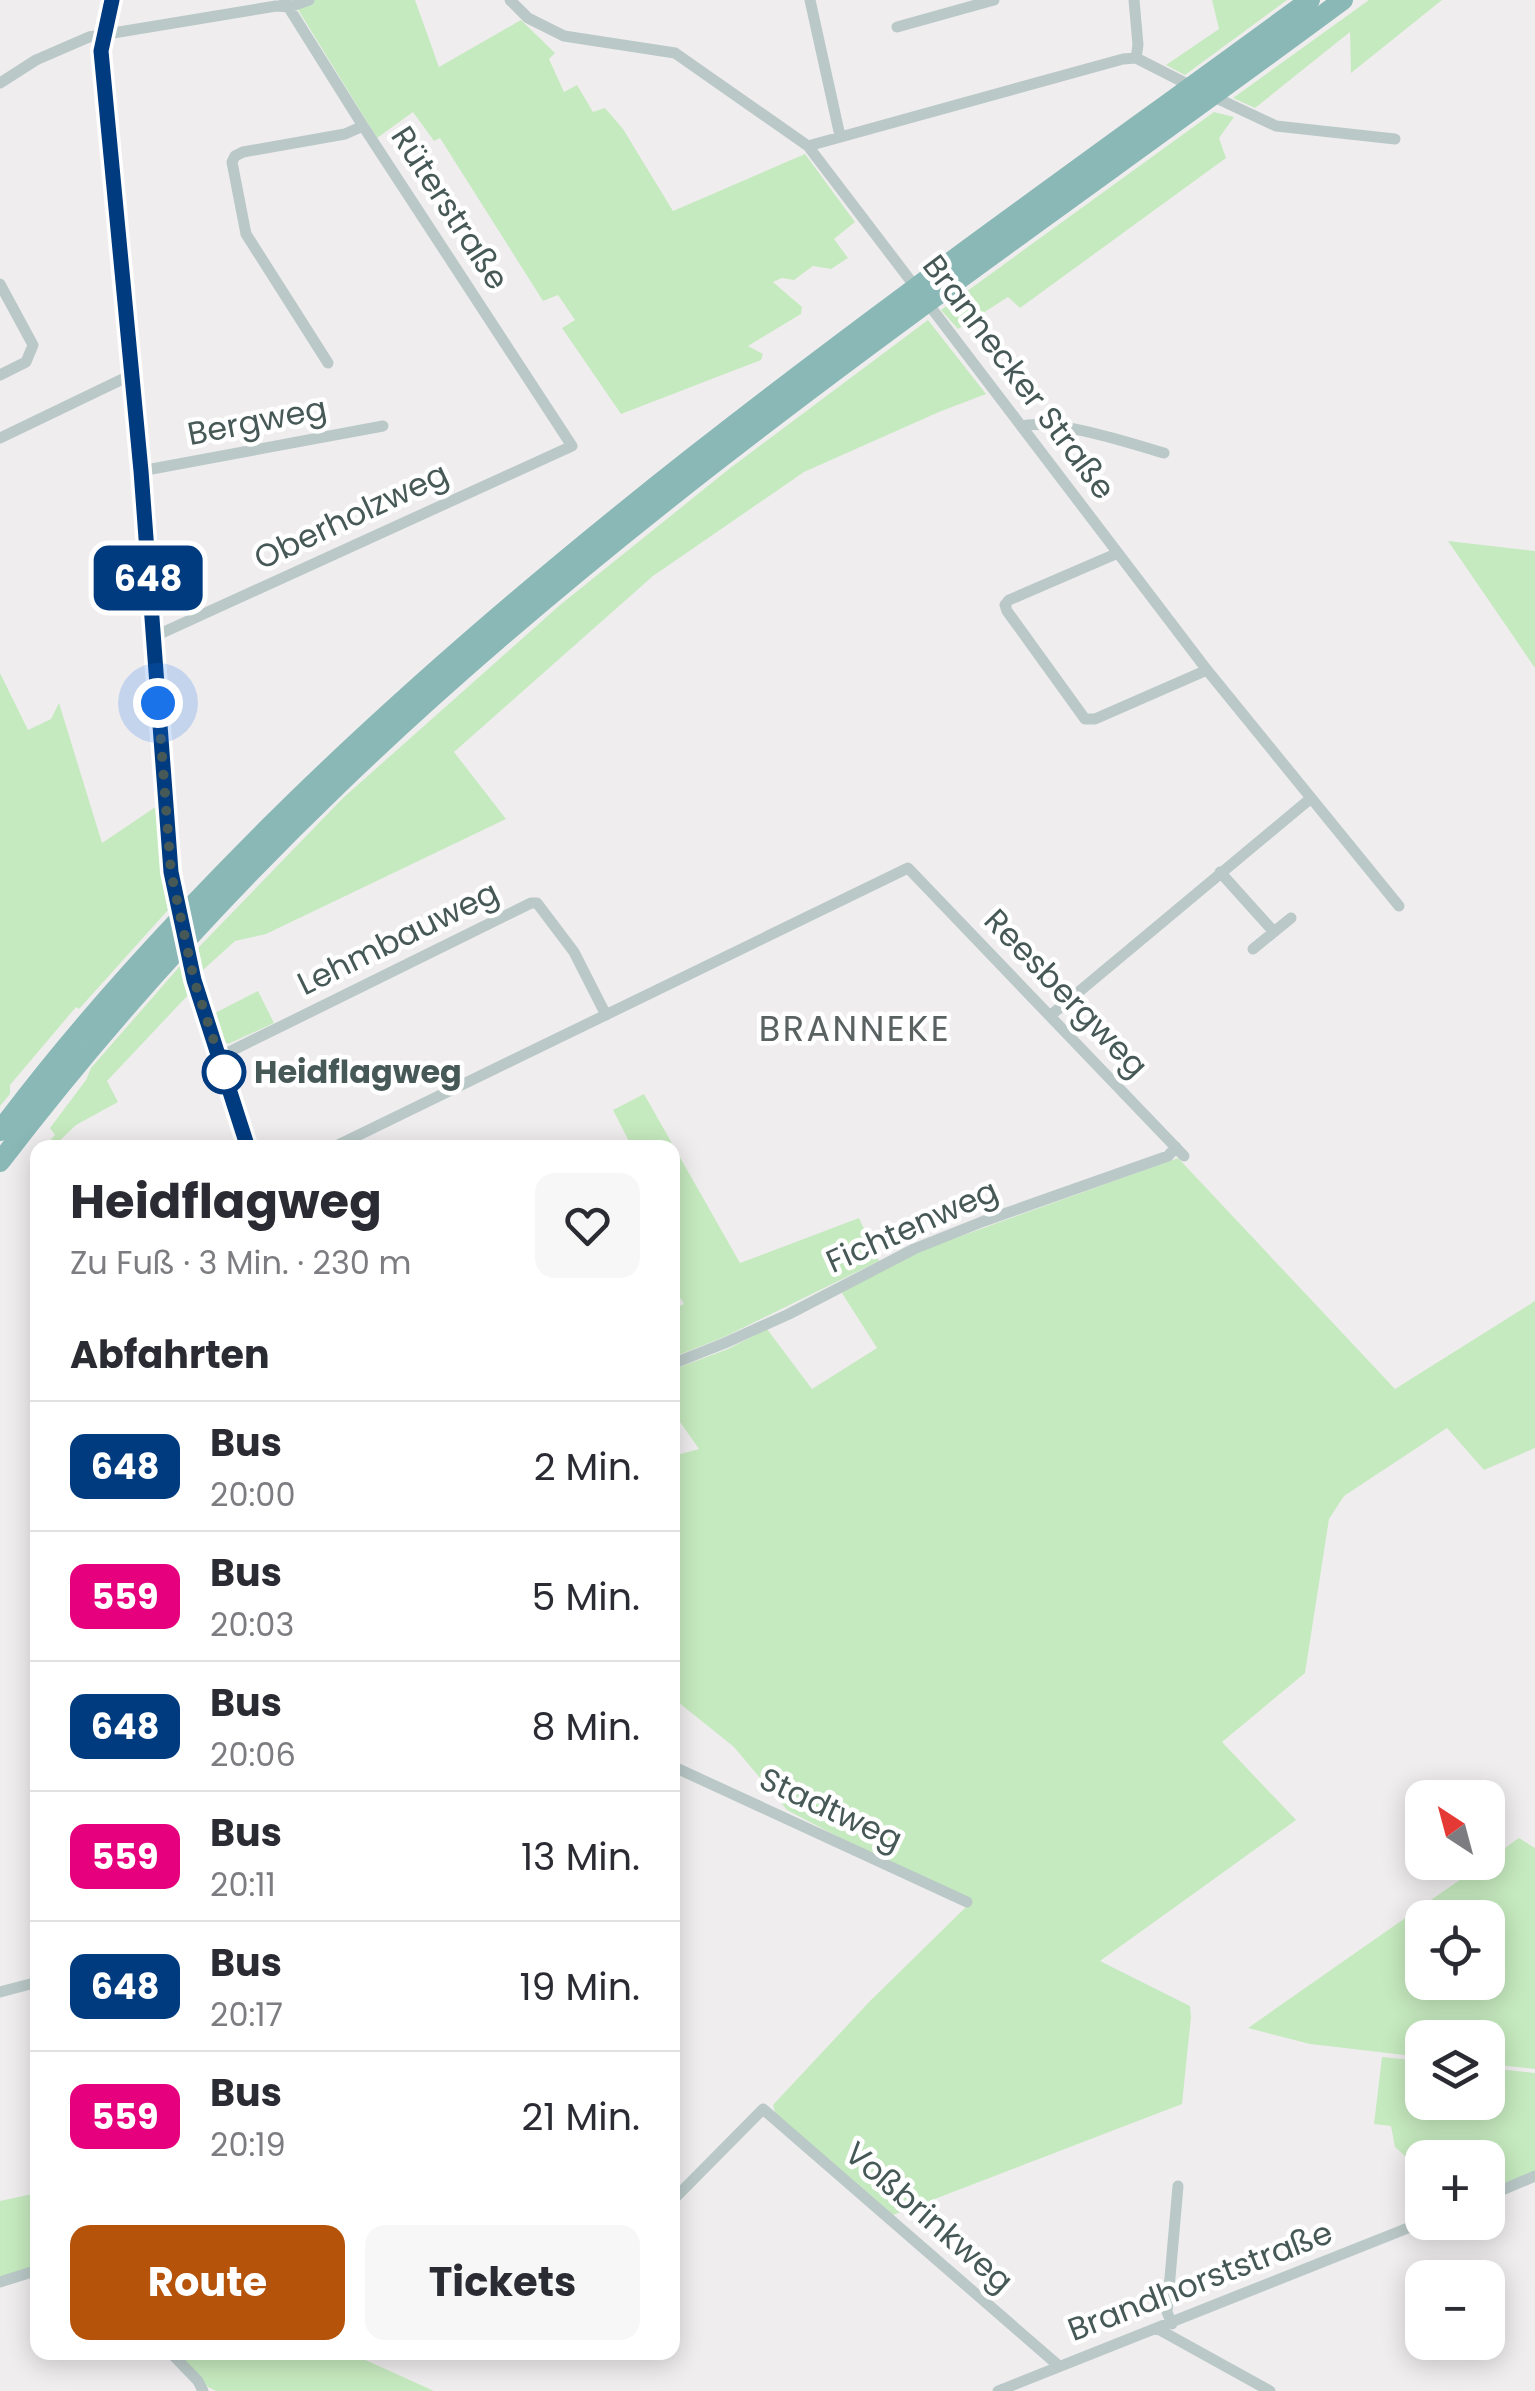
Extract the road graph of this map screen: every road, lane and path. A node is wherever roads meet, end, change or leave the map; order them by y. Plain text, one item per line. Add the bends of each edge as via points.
1 (112, 0) edge
2 (309, 0) edge
3 (510, 0) edge
4 (810, 0) edge
5 (994, 0) edge
6 (1134, 0) edge
7 (1310, 0) edge
8 (1343, 0) edge
9 (287, 3) edge
10 (951, 6) edge
11 (897, 28) dead end
12 (105, 34) junction
13 (1136, 58) junction
14 (0, 83) edge
15 (364, 126) junction
16 (840, 136) junction
17 (1395, 139) dead end
18 (808, 146) junction
19 (0, 284) edge
20 (328, 363) dead end
21 (0, 375) edge
22 (131, 375) junction
23 (382, 426) dead end
24 (1022, 426) junction
25 (0, 438) edge
26 (572, 446) joint
27 (1164, 452) dead end
28 (141, 471) junction
29 (1118, 553) junction
30 (154, 637) junction
31 (1206, 670) junction
32 (1310, 798) junction
33 (1220, 872) junction
34 (1399, 906) dead end
35 (1291, 918) dead end
36 (1274, 932) junction
37 (1253, 949) dead end
38 (606, 1015) junction
39 (1051, 1015) junction
40 (219, 1057) junction
41 (0, 1131) edge
42 (245, 1140) edge
43 (348, 1140) edge
44 (1180, 1152) joint
45 (0, 1162) edge
46 (680, 1361) edge
47 (680, 1770) edge
48 (967, 1902) dead end
49 (30, 1984) edge
50 (0, 1992) edge
51 (1535, 2176) edge
52 (1178, 2186) dead end
53 (1505, 2189) edge
54 (680, 2193) edge
55 (1405, 2229) edge
56 (30, 2273) edge
57 (0, 2282) edge
58 (1172, 2324) junction
59 (1158, 2329) junction
60 (177, 2360) edge
61 (1059, 2366) junction
62 (203, 2391) edge
63 (998, 2391) edge
64 (1270, 2391) edge

1 - 12 street
2 - 9 street
3 - 18 street, Brannecker Straße via 564,36 675,52
4 - 16 street
5 - 10 street
6 - 13 street
7 - 41 highway via 881,312 580,546 439,667 200,897
8 - 45 highway via 727,454 450,682 218,905
9 - 12 street
9 - 15 street, Rüterstraße
10 - 11 street
12 - 14 street via 36,60
12 - 22 street via 101,51
13 - 16 street
13 - 17 street via 1276,126
15 - 20 street via 243,152 232,162 246,234
15 - 26 street, Rüterstraße
16 - 18 street
18 - 24 street, Brannecker Straße
19 - 21 street via 33,345 26,362
22 - 25 street
22 - 28 street
23 - 28 street, Bergweg
24 - 27 street
24 - 29 street, Brannecker Straße
26 - 30 street, Oberholzweg
28 - 30 street
29 - 31 street, Brannecker Straße
29 - 31 street via 1005,604 1085,719
30 - 40 street via 171,872
31 - 32 street, Brannecker Straße
32 - 33 street
32 - 34 street, Brannecker Straße
33 - 36 street
33 - 39 street
35 - 36 street
36 - 37 street
38 - 39 street, Reesbergweg via 908,868
38 - 40 street, Lehmbauweg via 574,952 531,903
38 - 43 street
39 - 44 street, Reesbergweg
40 - 42 street
44 - 46 street, Fichtenweg via 914,1249
47 - 48 street, Stadtweg
49 - 50 street
51 - 53 street
52 - 58 street via 1167,2312
54 - 61 street, Voßbrinkweg via 763,2109
55 - 58 street, Brandhorststraße
56 - 57 street
58 - 59 street, Brandhorststraße
59 - 61 street, Brandhorststraße
59 - 64 street
60 - 62 street
61 - 63 street, Brandhorststraße

